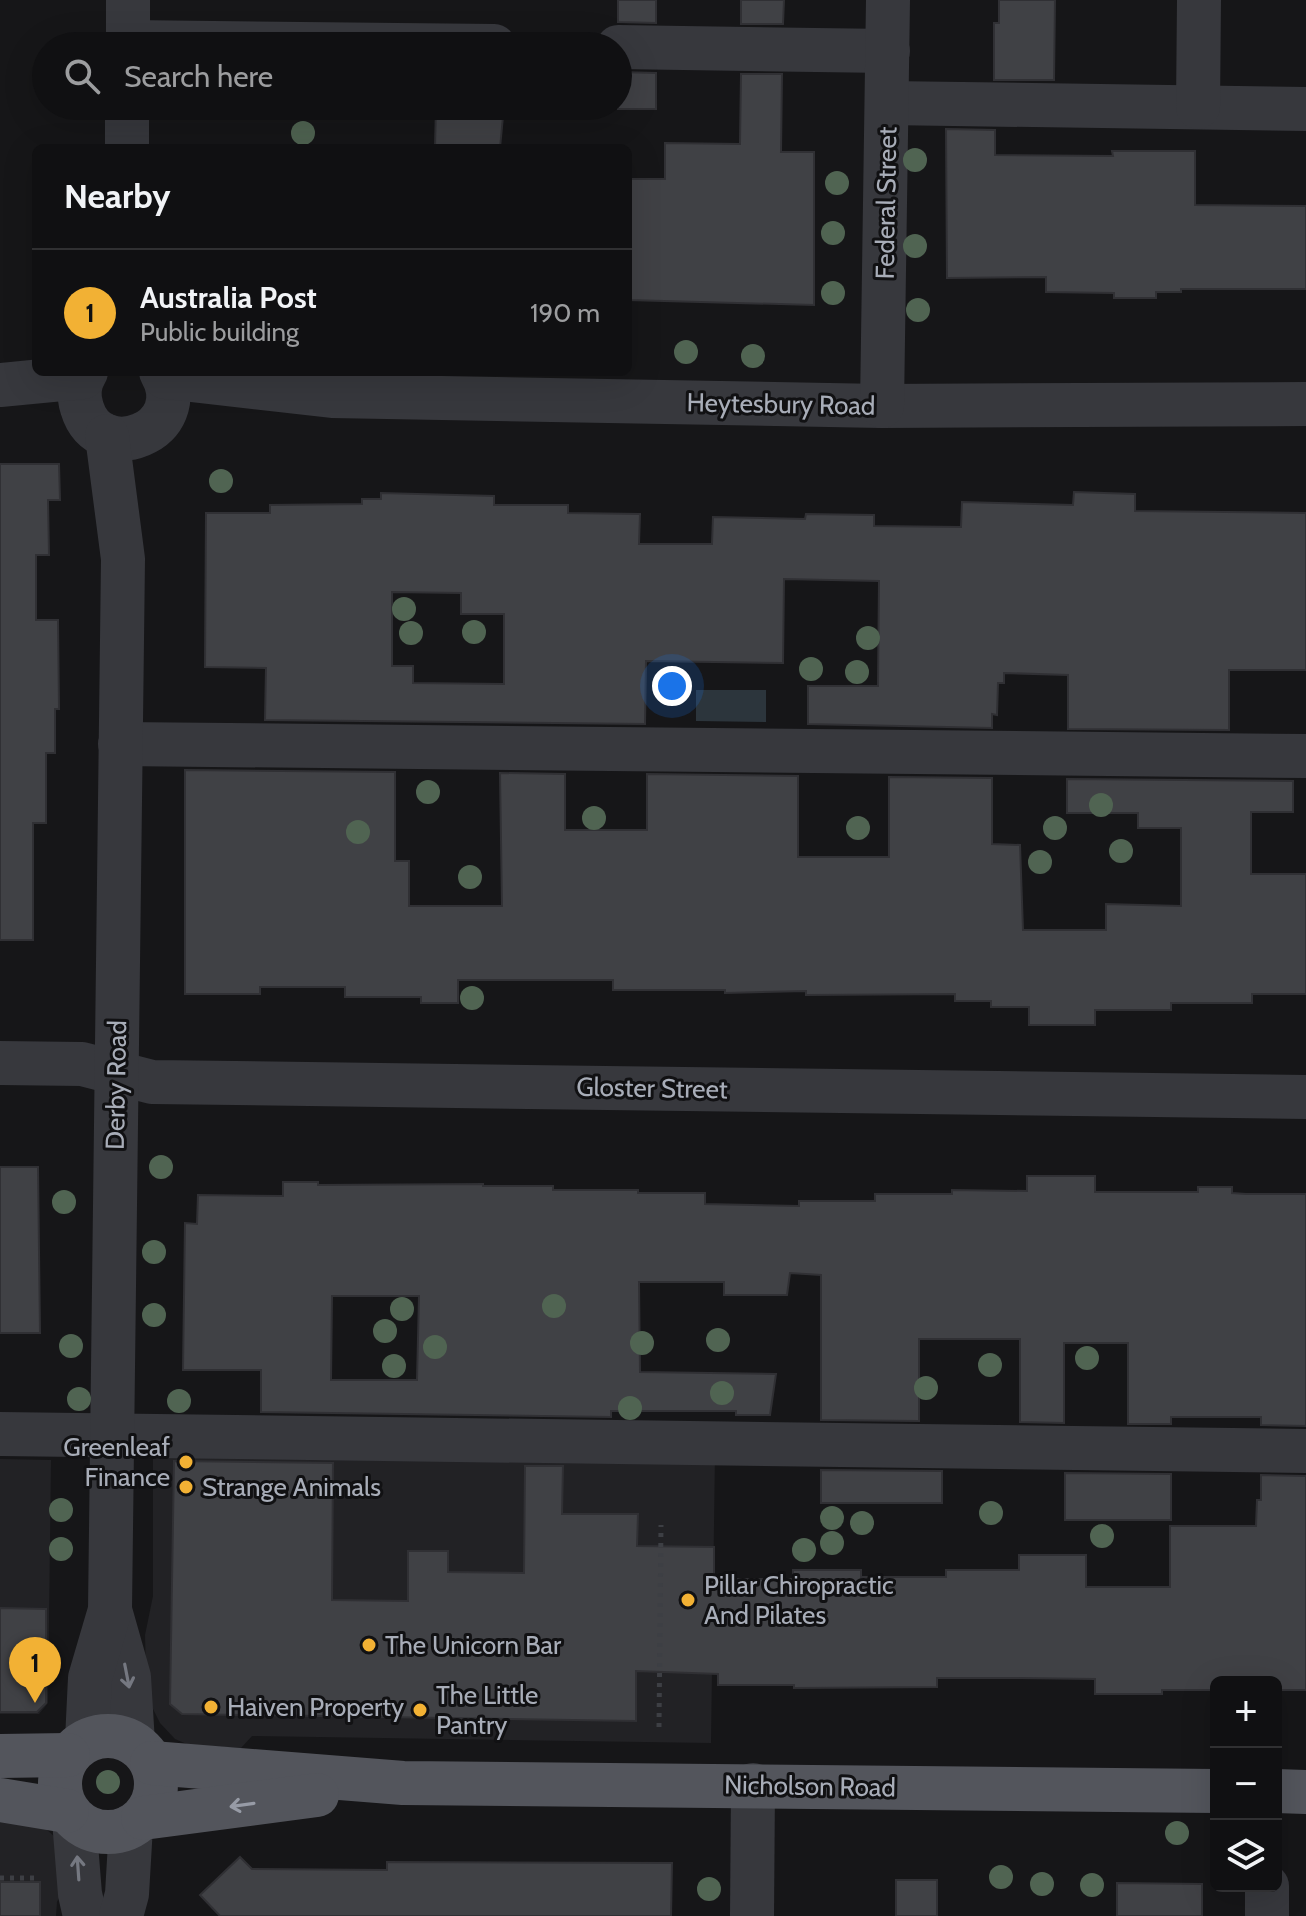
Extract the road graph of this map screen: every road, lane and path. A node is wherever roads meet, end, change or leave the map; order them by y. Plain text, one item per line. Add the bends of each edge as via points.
1 (888, 0) edge
2 (1199, 0) edge
3 (128, 29) edge
4 (193, 32) edge
5 (632, 47) edge
6 (888, 51) junction
7 (887, 103) junction
8 (1198, 107) junction
9 (1306, 109) edge
10 (127, 120) edge
11 (127, 144) edge
12 (0, 385) edge
13 (124, 399) edge
14 (0, 400) edge
15 (882, 406) junction
16 (1306, 407) edge
17 (120, 744) junction
18 (1306, 756) edge
19 (0, 1063) edge
20 (116, 1073) junction
21 (1306, 1097) edge
22 (0, 1434) edge
23 (112, 1434) junction
24 (1306, 1451) edge
25 (661, 1525) dead end
26 (110, 1610) junction
27 (659, 1727) dead end
28 (78, 1748) junction
29 (142, 1753) junction
30 (0, 1756) edge
31 (403, 1783) junction
32 (753, 1785) junction
33 (1210, 1791) edge
34 (1282, 1791) edge
35 (1306, 1792) edge
36 (0, 1800) edge
37 (70, 1815) junction
38 (137, 1822) junction
39 (0, 1878) edge
40 (48, 1878) dead end
41 (1267, 1892) edge
42 (85, 1916) edge
43 (121, 1916) edge
44 (752, 1916) edge
45 (1267, 1916) edge

1 - 6 street, Federal Street
2 - 8 street
3 - 4 street
5 - 6 street
6 - 7 street, Federal Street
7 - 8 street
7 - 15 street, Federal Street
8 - 9 street
10 - 11 street
12 - 13 street, Heytesbury Road
13 - 14 street, Heytesbury Road
13 - 15 street, Heytesbury Road via 332,396
13 - 17 street, Derby Road
15 - 16 street, Heytesbury Road
17 - 18 street
17 - 20 street, Derby Road
19 - 20 street, Gloster Street via 82,1064
20 - 21 street, Gloster Street via 152,1082
20 - 23 street, Derby Road
22 - 23 street
23 - 24 street
23 - 26 street, Derby Road
25 - 27 path
26 - 28 street, Derby Road via 90,1678
26 -> 29 street, Derby Road
28 - 29 main road via 102,1736 118,1736
28 - 30 main road
28 - 37 main road via 60,1774 59,1793
29 - 31 main road, Nicholson Road
29 - 38 main road via 156,1790 153,1803
31 - 32 main road, Nicholson Road
31 -> 38 main road, Nicholson Road
32 - 33 main road, Nicholson Road
32 - 44 street
34 - 35 main road
36 - 37 main road
37 - 38 main road via 105,1833
42 -> 37 street
38 - 43 street
39 - 40 path
41 - 45 street

